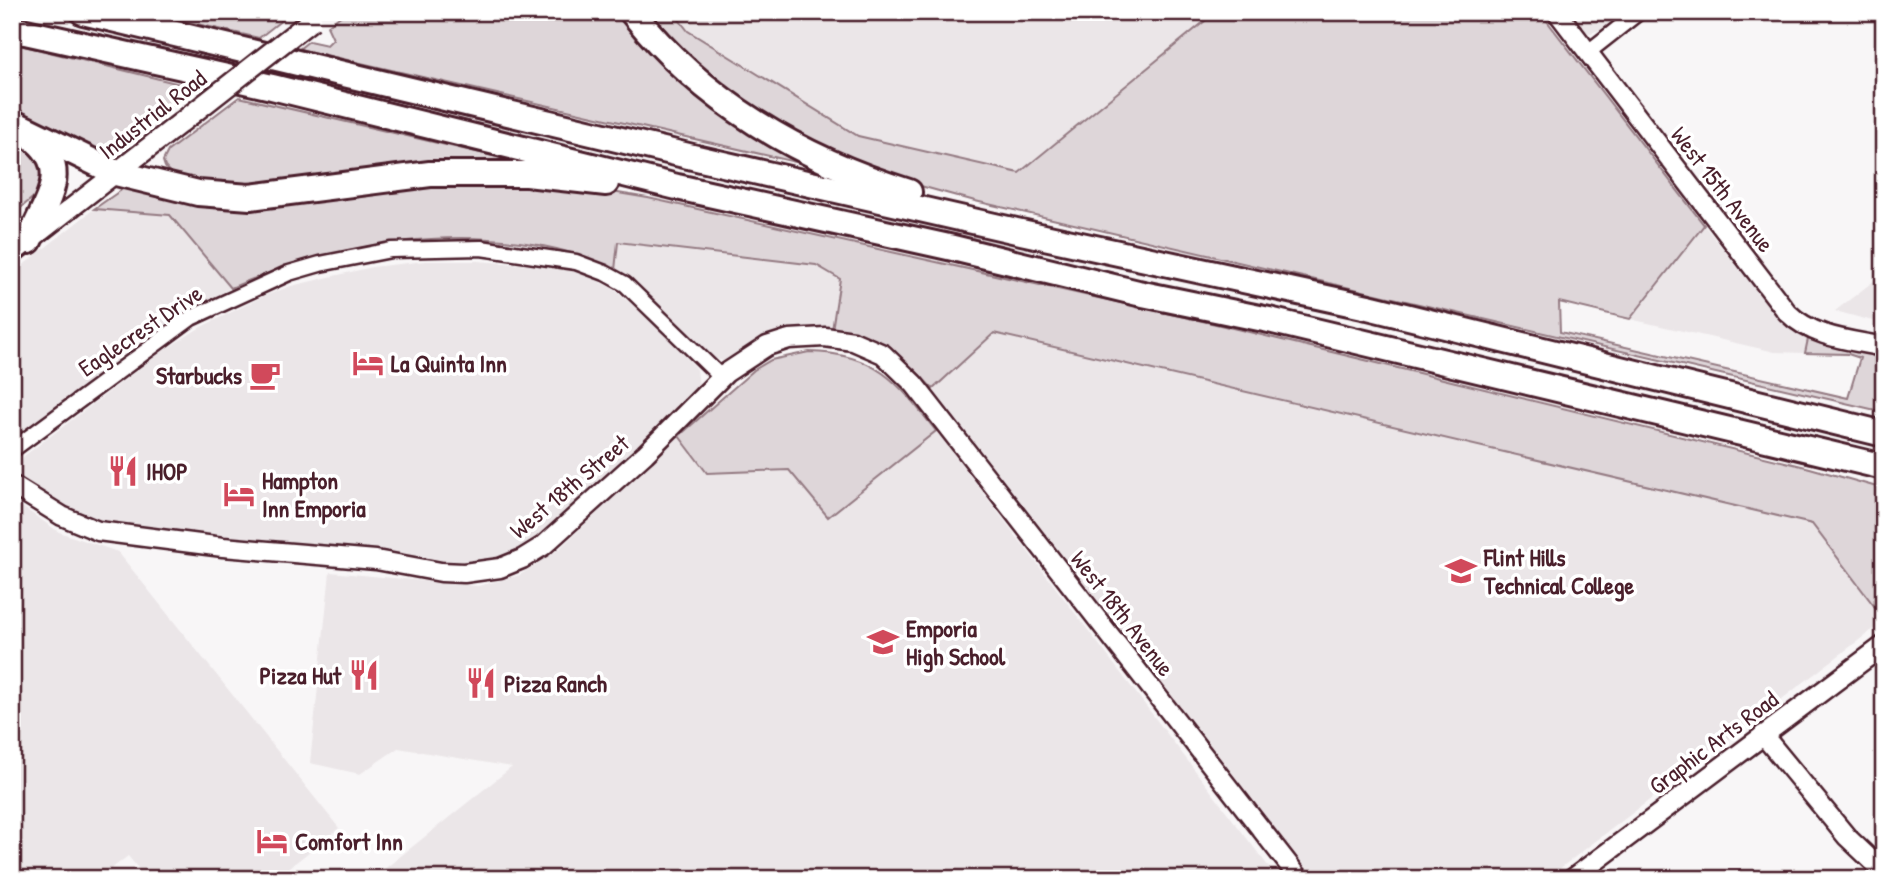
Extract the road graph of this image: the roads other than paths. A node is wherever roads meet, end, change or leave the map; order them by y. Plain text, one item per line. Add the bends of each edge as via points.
1 (83, 12) edge
2 (632, 12) edge
3 (1557, 12) edge
4 (1639, 12) edge
5 (317, 16) edge
6 (12, 29) edge
7 (1587, 53) junction
8 (12, 123) edge
9 (116, 173) junction
10 (677, 187) junction
11 (1021, 232) junction
12 (21, 247) edge
13 (1884, 347) edge
14 (721, 377) junction
15 (909, 379) joint
16 (1794, 411) junction
17 (1884, 425) edge
18 (1884, 434) edge
19 (1788, 445) junction
20 (12, 450) edge
21 (1884, 467) edge
22 (1884, 481) edge
23 (12, 485) edge
24 (1884, 645) edge
25 (1763, 735) junction
26 (1884, 872) edge
27 (1300, 878) edge
28 (1572, 879) edge

1 - 11 highway
2 - 11 highway via 686,72 797,147 886,185
3 - 7 street, West 15th Avenue
4 - 7 street
5 - 9 main road, Industrial Road, bridge
6 - 10 highway via 272,87
7 - 13 street, West 15th Avenue via 1799,324
8 - 9 highway
8 - 12 highway via 41,144 52,159 55,178
9 - 10 highway via 198,193 250,197 430,174 527,174
9 - 12 street, Industrial Road
10 - 19 highway via 1269,320
11 - 16 highway via 1368,307
14 - 15 street, West 18th Street via 767,346 825,337 853,341 883,354
14 - 20 street, Eaglecrest Drive via 625,284 605,273 576,262 481,248 391,250 289,273 191,318
14 - 23 street, West 18th Street via 553,538 500,568 441,572 376,560 97,531
15 - 27 street, West 18th Avenue
16 - 17 highway
16 - 18 highway
19 - 21 highway
19 - 22 highway
24 - 25 street, Graphic Arts Road
25 - 26 street via 1847,837
25 - 28 street, Graphic Arts Road

